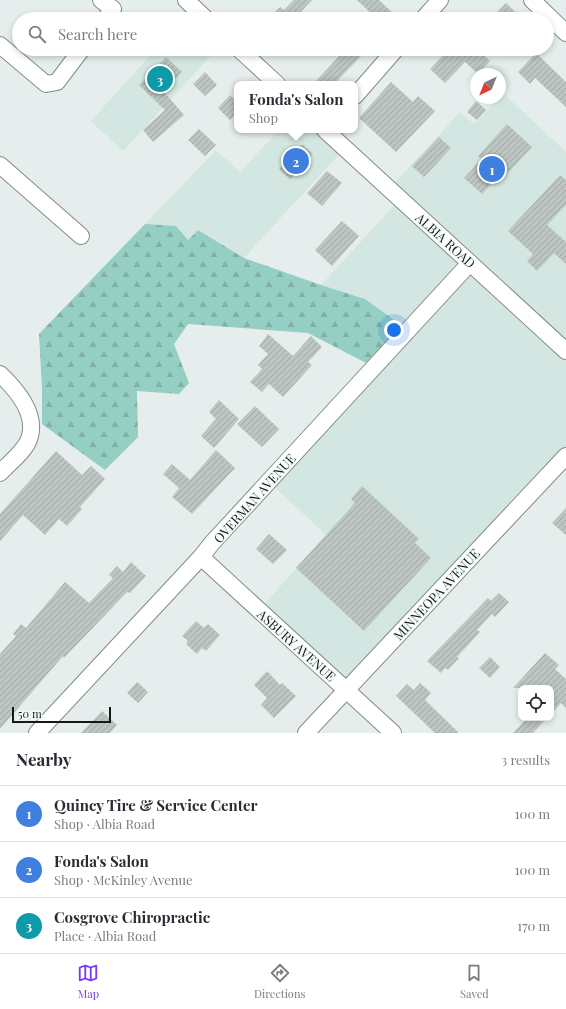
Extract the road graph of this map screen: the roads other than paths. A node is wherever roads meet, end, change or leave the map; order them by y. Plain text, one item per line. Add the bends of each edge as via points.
1 (101, 0) edge
2 (186, 0) edge
3 (440, 0) edge
4 (532, 0) edge
5 (110, 12) edge
6 (199, 12) edge
7 (429, 12) edge
8 (544, 12) edge
9 (554, 21) edge
10 (566, 33) edge
11 (0, 45) edge
12 (12, 55) edge
13 (13, 56) edge
14 (77, 56) edge
15 (247, 56) edge
16 (390, 56) edge
17 (274, 81) edge
18 (358, 93) edge
19 (328, 133) edge
20 (0, 166) edge
21 (81, 236) dead end
22 (470, 263) junction
23 (566, 351) edge
24 (0, 374) edge
25 (566, 456) edge
26 (0, 472) edge
27 (201, 557) junction
28 (347, 690) junction
29 (37, 733) edge
30 (306, 733) edge
31 (393, 733) edge

1 - 5 street via 112,10
2 - 6 street
3 - 7 street
4 - 8 street
9 - 10 street
11 - 12 street
13 - 14 street via 46,84 57,82
15 - 17 street
16 - 18 street
19 - 22 street, ALBIA ROAD
20 - 21 street
22 - 23 street, ALBIA ROAD
22 - 27 street, OVERMAN AVENUE
24 - 26 street via 32,418 30,437 25,446
25 - 28 street, MINNEOPA AVENUE
27 - 28 street, ASBURY AVENUE
27 - 29 street, OVERMAN AVENUE
28 - 30 street, MINNEOPA AVENUE
28 - 31 street, ASBURY AVENUE

